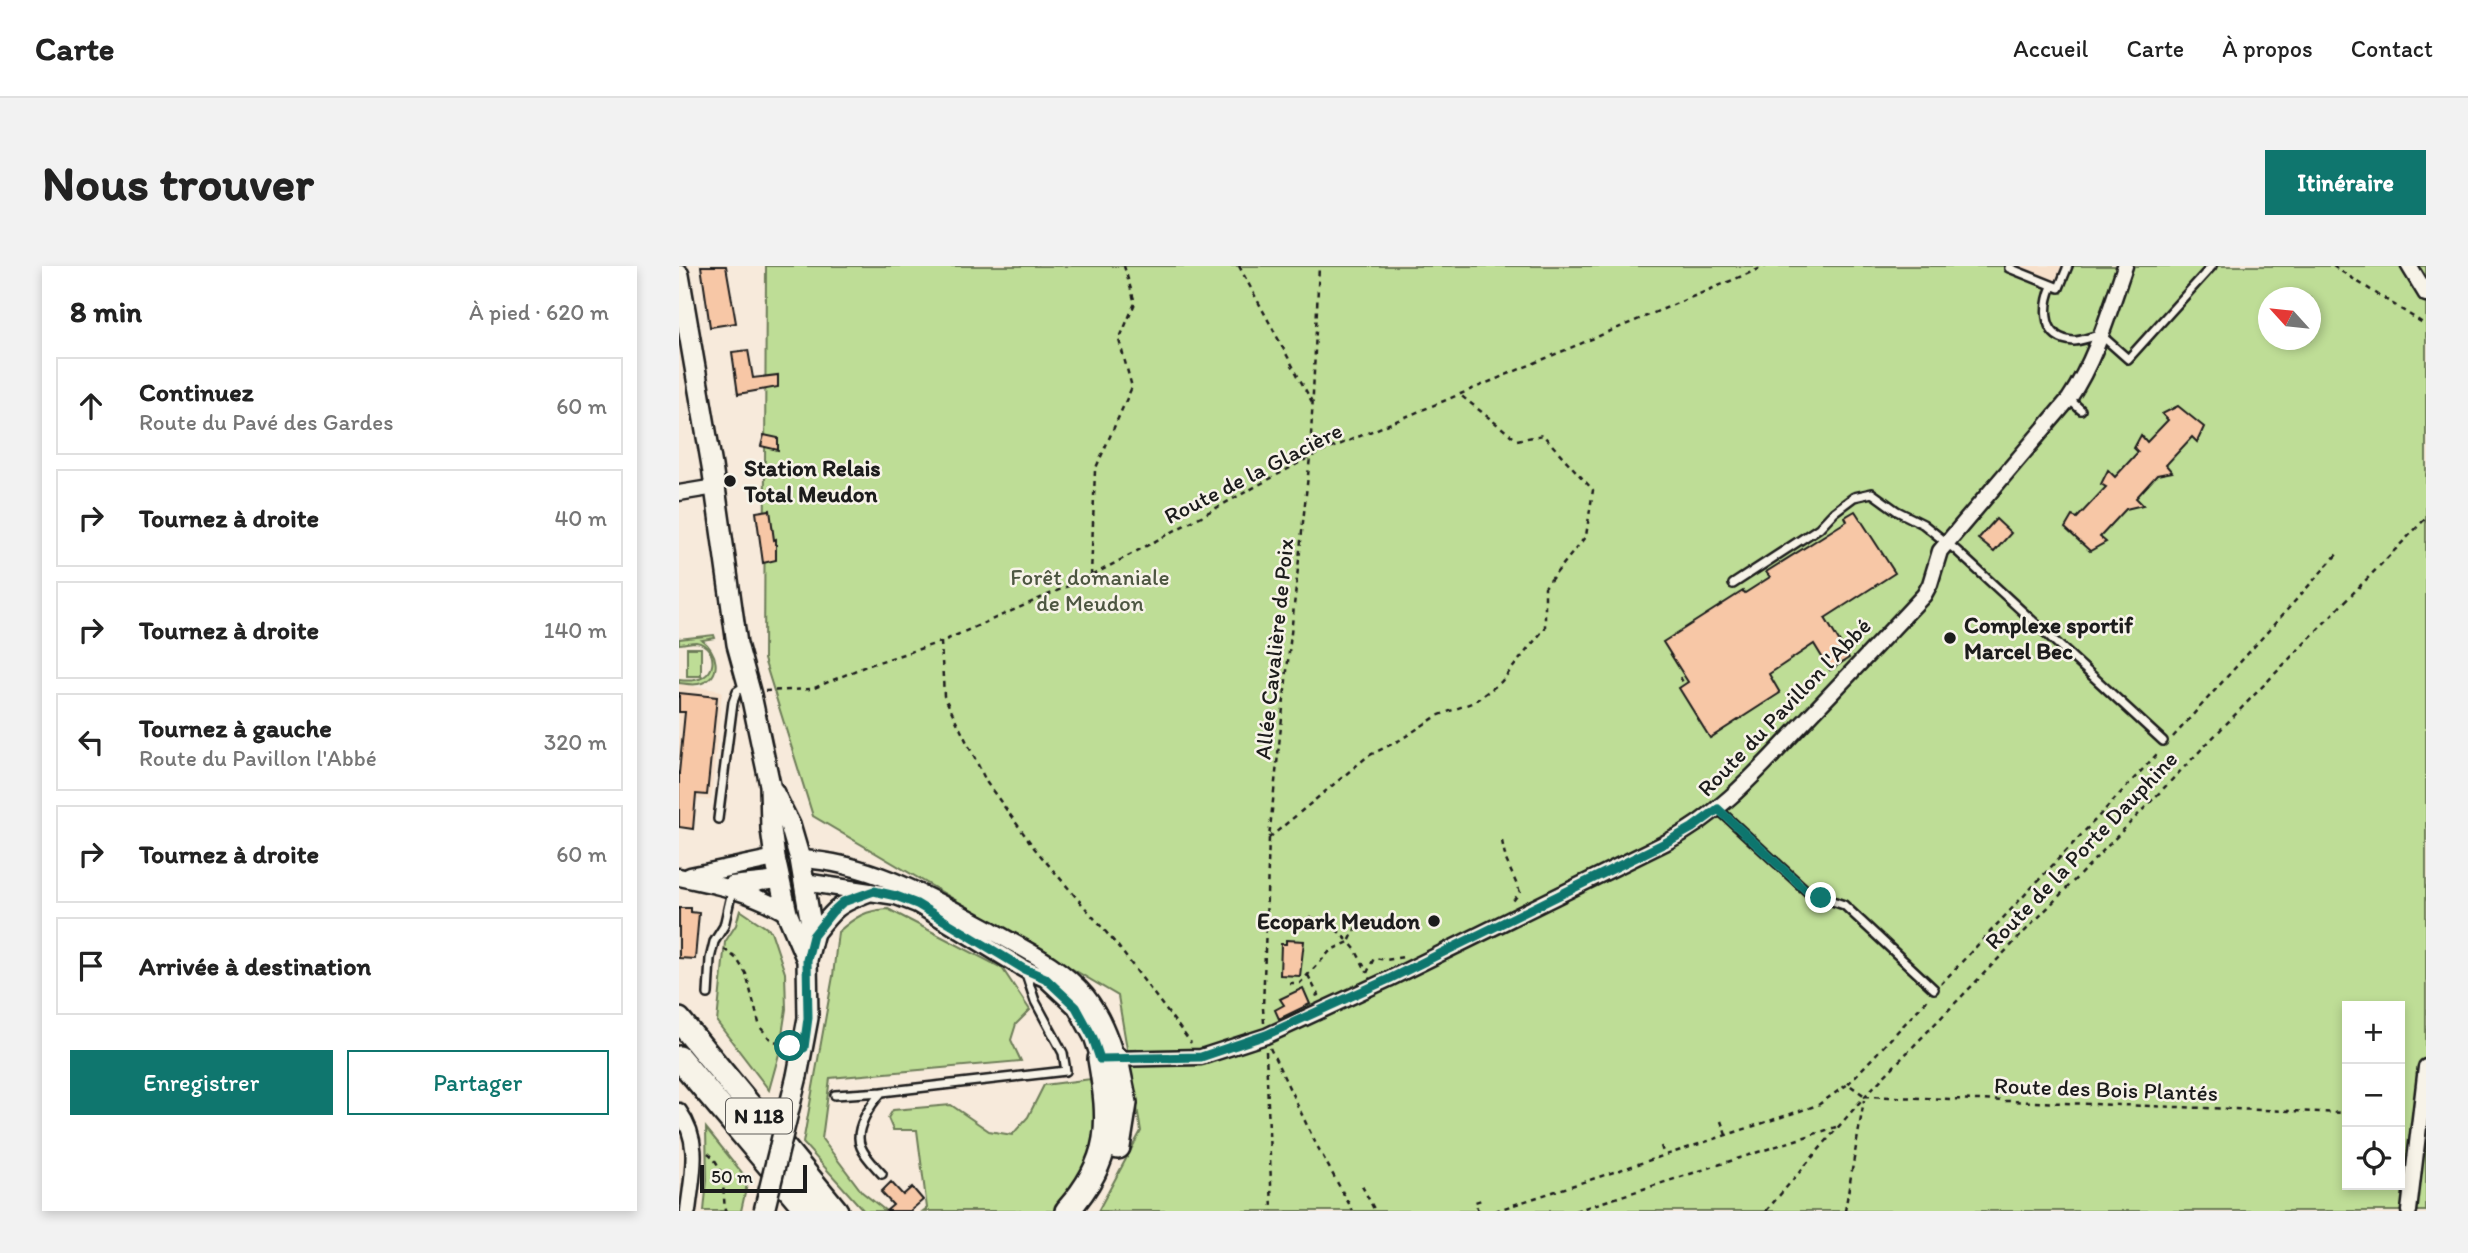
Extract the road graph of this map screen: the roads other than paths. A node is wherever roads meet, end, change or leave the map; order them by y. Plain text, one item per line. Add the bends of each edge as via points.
1 (2010, 266) edge
2 (2068, 266) edge
3 (2125, 266) edge
4 (2212, 266) edge
5 (2409, 266) edge
6 (679, 275) edge
7 (2052, 286) junction
8 (2426, 294) edge
9 (2101, 335) junction
10 (2069, 399) junction
11 (2081, 410) dead end
12 (715, 487) junction
13 (679, 493) edge
14 (1946, 543) junction
15 (1733, 584) dead end
16 (750, 689) junction
17 (2163, 741) dead end
18 (770, 785) junction
19 (1718, 809) junction
20 (719, 819) dead end
21 (775, 858) junction
22 (800, 859) junction
23 (680, 877) edge
24 (780, 880) junction
25 (804, 882) junction
26 (729, 887) junction
27 (874, 891) junction
28 (787, 914) junction
29 (813, 936) junction
30 (807, 960) junction
31 (1024, 969) junction
32 (1934, 989) dead end
33 (708, 994) dead end
34 (679, 1020) edge
35 (679, 1058) edge
36 (1108, 1059) junction
37 (2426, 1067) edge
38 (882, 1092) junction
39 (835, 1095) dead end
40 (681, 1115) edge
41 (793, 1158) junction
42 (882, 1174) dead end
43 (688, 1211) edge
44 (764, 1211) edge
45 (808, 1211) edge
46 (836, 1211) edge
47 (850, 1211) edge
48 (1067, 1211) edge
49 (1084, 1211) edge
50 (2409, 1211) edge

1 - 7 lane
2 - 7 lane via 2059,288
3 - 9 street, Route du Pavillon l'Abbé
4 - 9 lane via 2128,359
5 - 8 street
6 - 12 main road
7 - 9 lane via 2045,303 2047,325 2054,333 2073,341
9 - 10 street, Route du Pavillon l'Abbé
10 - 11 lane
10 - 14 street, Route du Pavillon l'Abbé
12 - 13 street
12 - 16 main road via 737,644
14 - 15 lane via 1872,493 1854,497 1819,528
14 - 17 lane
14 - 19 street, Route du Pavillon l'Abbé via 1924,595
16 - 18 main road
16 - 20 lane via 737,691 733,702
18 - 21 main road
18 - 22 main road via 790,825
19 - 32 lane via 1809,893 1844,905
19 - 36 street, Route du Pavillon l'Abbé via 1665,843 1370,979 1266,1035 1201,1057
21 - 22 main road
21 - 23 street
21 - 24 main road
22 - 25 main road
22 - 36 street via 854,866 886,877 1049,963 1085,995 1099,1015
23 - 26 street
24 - 25 main road
24 - 26 street
24 - 28 main road
25 - 27 street
25 - 29 main road
26 - 28 street via 766,900
26 - 33 lane via 724,926 710,958
27 - 29 street via 843,902
27 - 31 street via 917,904
28 - 30 main road
29 - 30 main road
30 - 44 main road, bridge via 804,1048
31 - 36 street via 1045,978 1076,1007
31 - 38 lane via 1063,1054 1066,1071
34 - 41 highway, N 118
35 - 45 highway, N 118
36 - 48 highway via 1105,1142 1090,1181
36 - 49 highway via 1125,1102 1121,1137 1108,1172
37 - 50 street
38 - 39 lane
38 - 42 lane via 859,1132 860,1146
40 - 43 street via 694,1142
41 - 46 highway, N 118
41 - 47 highway via 814,1168

